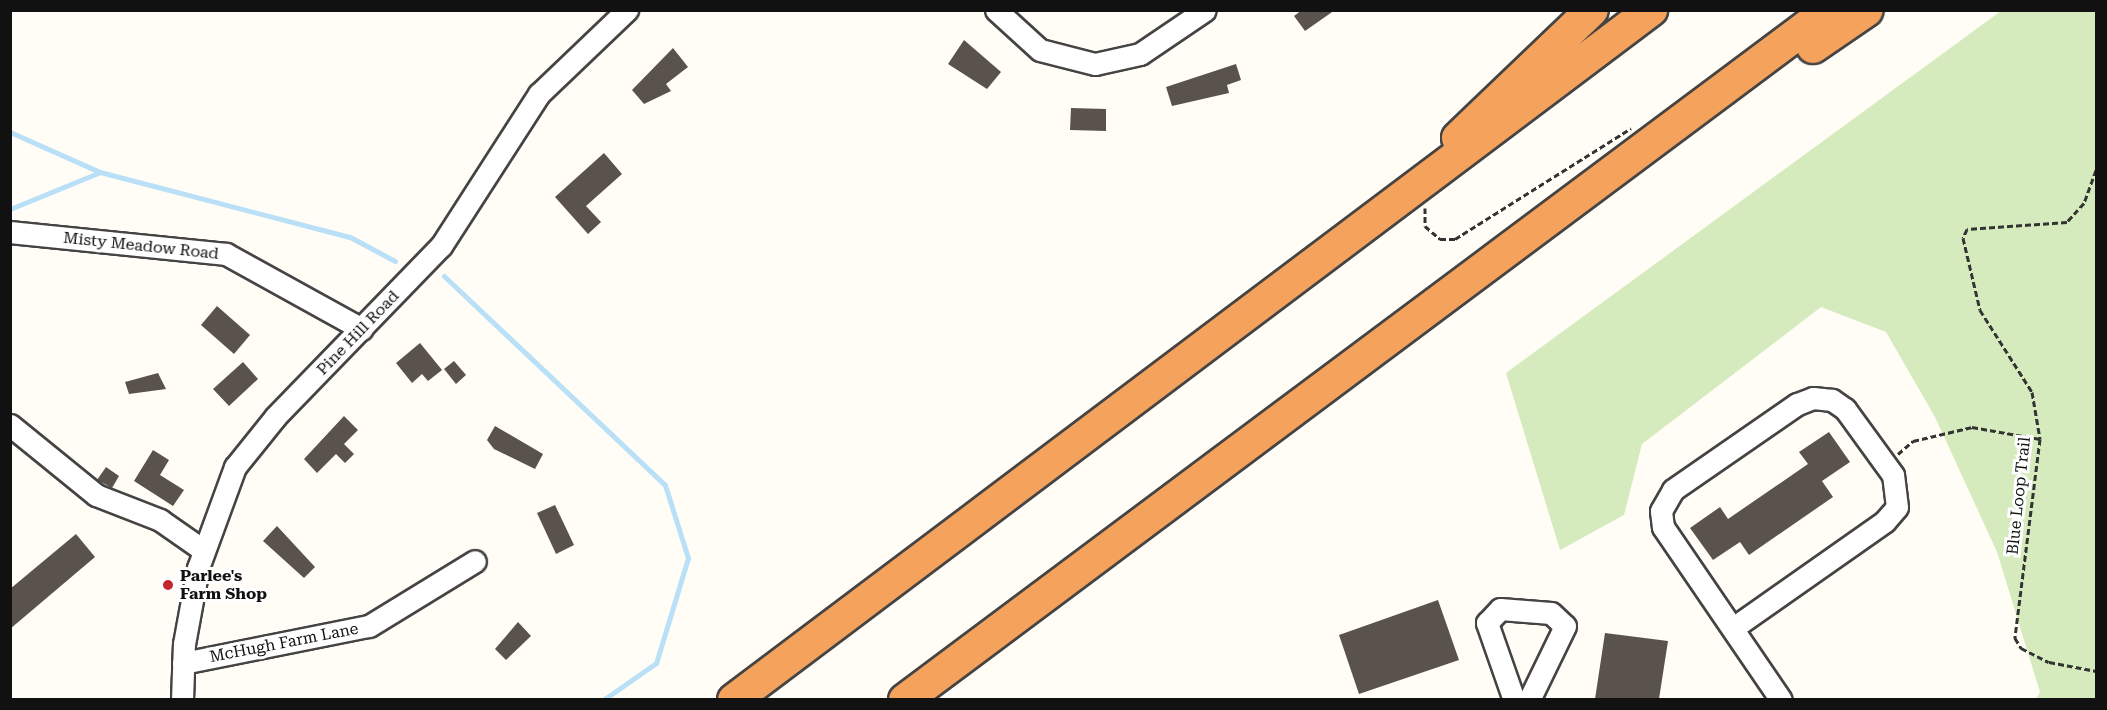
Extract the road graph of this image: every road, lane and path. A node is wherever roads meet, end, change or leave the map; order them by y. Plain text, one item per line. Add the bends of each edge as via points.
1 (627, 10) edge
2 (996, 10) edge
3 (1205, 10) edge
4 (1592, 10) edge
5 (1651, 10) edge
6 (1830, 10) edge
7 (1867, 10) edge
8 (1635, 127) dead end
9 (2097, 170) edge
10 (1437, 173) junction
11 (1400, 200) junction
12 (1541, 225) junction
13 (10, 232) edge
14 (362, 328) junction
15 (10, 424) edge
16 (2040, 439) junction
17 (1886, 465) junction
18 (203, 550) junction
19 (475, 561) dead end
20 (1733, 628) junction
21 (183, 663) junction
22 (2097, 671) edge
23 (182, 699) edge
24 (734, 699) edge
25 (905, 699) edge
26 (1514, 699) edge
27 (1529, 699) edge
28 (1781, 699) edge

1 - 14 street, Pine Hill Road via 539,94 456,226
2 - 3 street via 1040,50 1095,64 1140,54
4 - 11 highway via 1488,105
5 - 10 highway
6 - 12 highway
7 - 12 highway
8 - 10 path via 1455,239 1440,239 1425,226 1425,202
9 - 16 path, Blue Loop Trail via 2084,203 2067,222 1967,229 1963,238 1980,310 2032,392
10 - 11 highway
11 - 24 highway
12 - 25 highway
13 - 14 street, Misty Meadow Road via 226,254
14 - 18 street, Pine Hill Road via 235,467
15 - 18 street via 96,495 160,520
16 - 17 path via 1972,427 1913,441
16 - 22 path, Blue Loop Trail via 2015,638 2021,648 2049,662
17 - 20 street via 1898,485 1891,516
17 - 20 street via 1845,409 1813,398 1666,497 1663,527
18 - 21 street, Pine Hill Road
19 - 21 street, McHugh Farm Lane via 369,626
20 - 28 street
21 - 23 street, Pine Hill Road
26 - 27 street via 1487,624 1500,609 1551,613 1565,627

